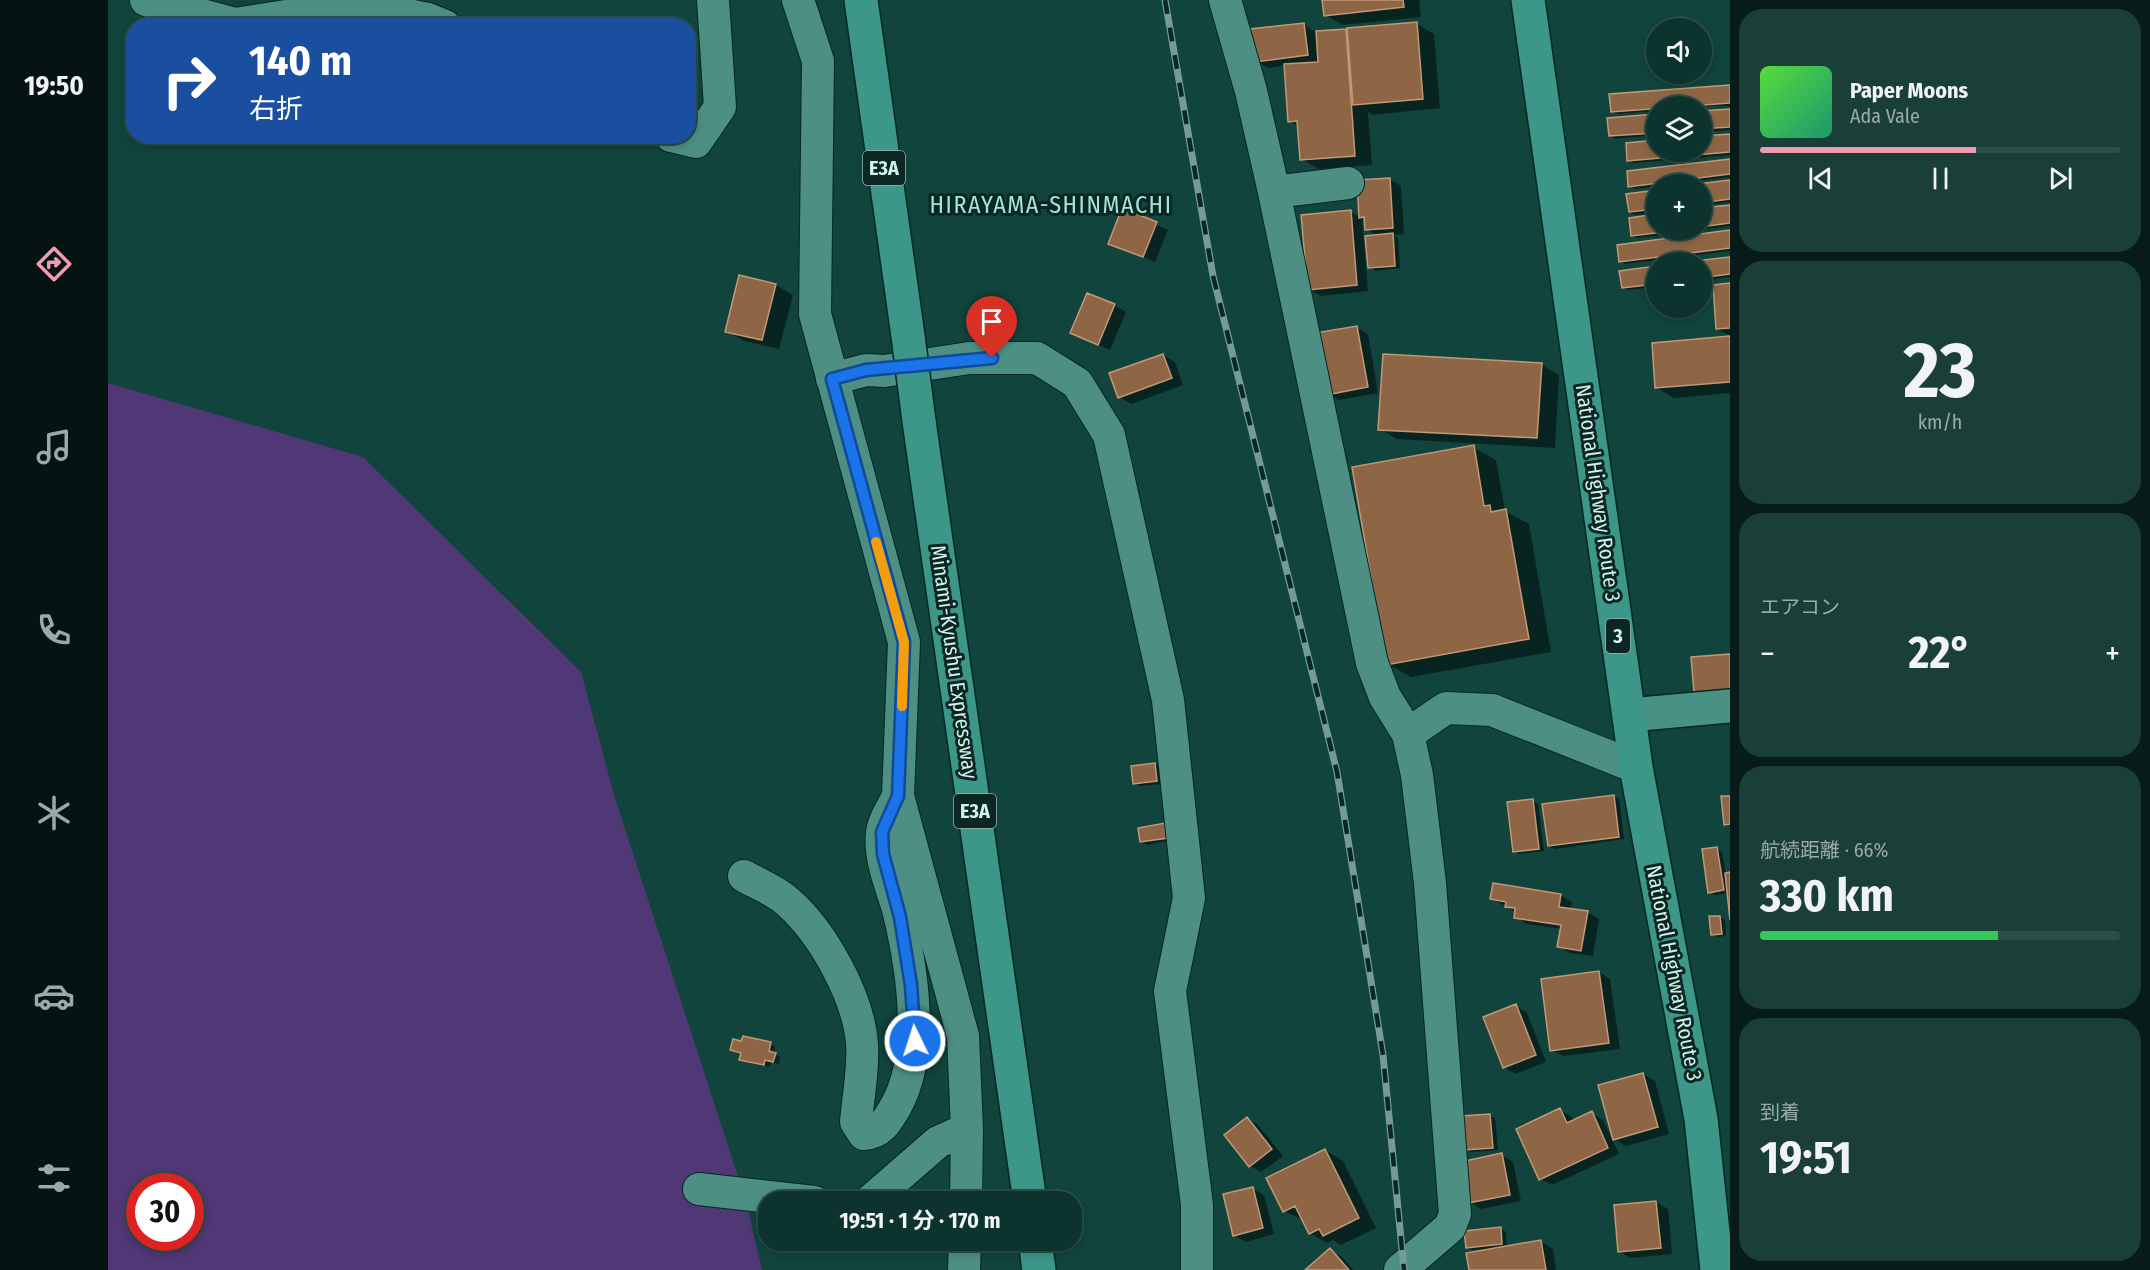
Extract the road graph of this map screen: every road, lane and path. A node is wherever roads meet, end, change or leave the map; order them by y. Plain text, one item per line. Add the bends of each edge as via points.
1 (146, 0) edge
2 (713, 0) edge
3 (798, 0) edge
4 (861, 0) edge
5 (883, 0) edge
6 (1225, 0) edge
7 (1528, 0) edge
8 (213, 18) edge
9 (274, 18) edge
10 (423, 18) edge
11 (696, 142) edge
12 (1348, 183) dead end
13 (1274, 192) junction
14 (908, 336) junction
15 (832, 379) junction
16 (1730, 706) edge
17 (1629, 715) junction
18 (1408, 734) junction
19 (1636, 767) junction
20 (898, 796) junction
21 (744, 876) dead end
22 (967, 1130) junction
23 (699, 1189) dead end
24 (882, 1191) edge
25 (966, 1191) edge
26 (1028, 1191) edge
27 (758, 1196) edge
28 (965, 1251) edge
29 (1036, 1251) edge
30 (964, 1270) edge
31 (1039, 1270) edge
32 (1197, 1270) edge
33 (1400, 1270) edge
34 (1717, 1270) edge

1 - 8 street
2 - 11 street via 720,107
3 - 15 street via 818,61 815,314
4 - 14 highway, Minami-Kyushu Expressway / E3A
5 - 14 highway, Minami-Kyushu Expressway / E3A
6 - 13 street
7 - 17 highway, National Highway Route 3 / 3
9 - 10 street via 357,5
12 - 13 street
13 - 18 street via 1372,663 1385,697
14 - 26 highway, Minami-Kyushu Expressway / E3A, bridge
15 - 20 street via 904,642
15 - 32 street via 866,370 969,358 1037,358 1077,383 1109,435 1168,700 1189,898 1170,991 1197,1205
16 - 17 street
17 - 19 highway, National Highway Route 3 / 3
18 - 19 street via 1446,708 1492,710
18 - 33 street via 1430,884 1455,1214 1450,1227
19 - 34 highway, National Highway Route 3 / 3 via 1701,1119
20 - 21 street via 882,832 883,854 900,917 915,1041 904,1092 885,1125 871,1134 864,1134 856,1122 862,1044 852,1002 833,960 786,900
20 - 22 street via 963,1036
22 - 24 street via 938,1142
22 - 25 street
23 - 27 street
28 - 30 street
29 - 31 highway

